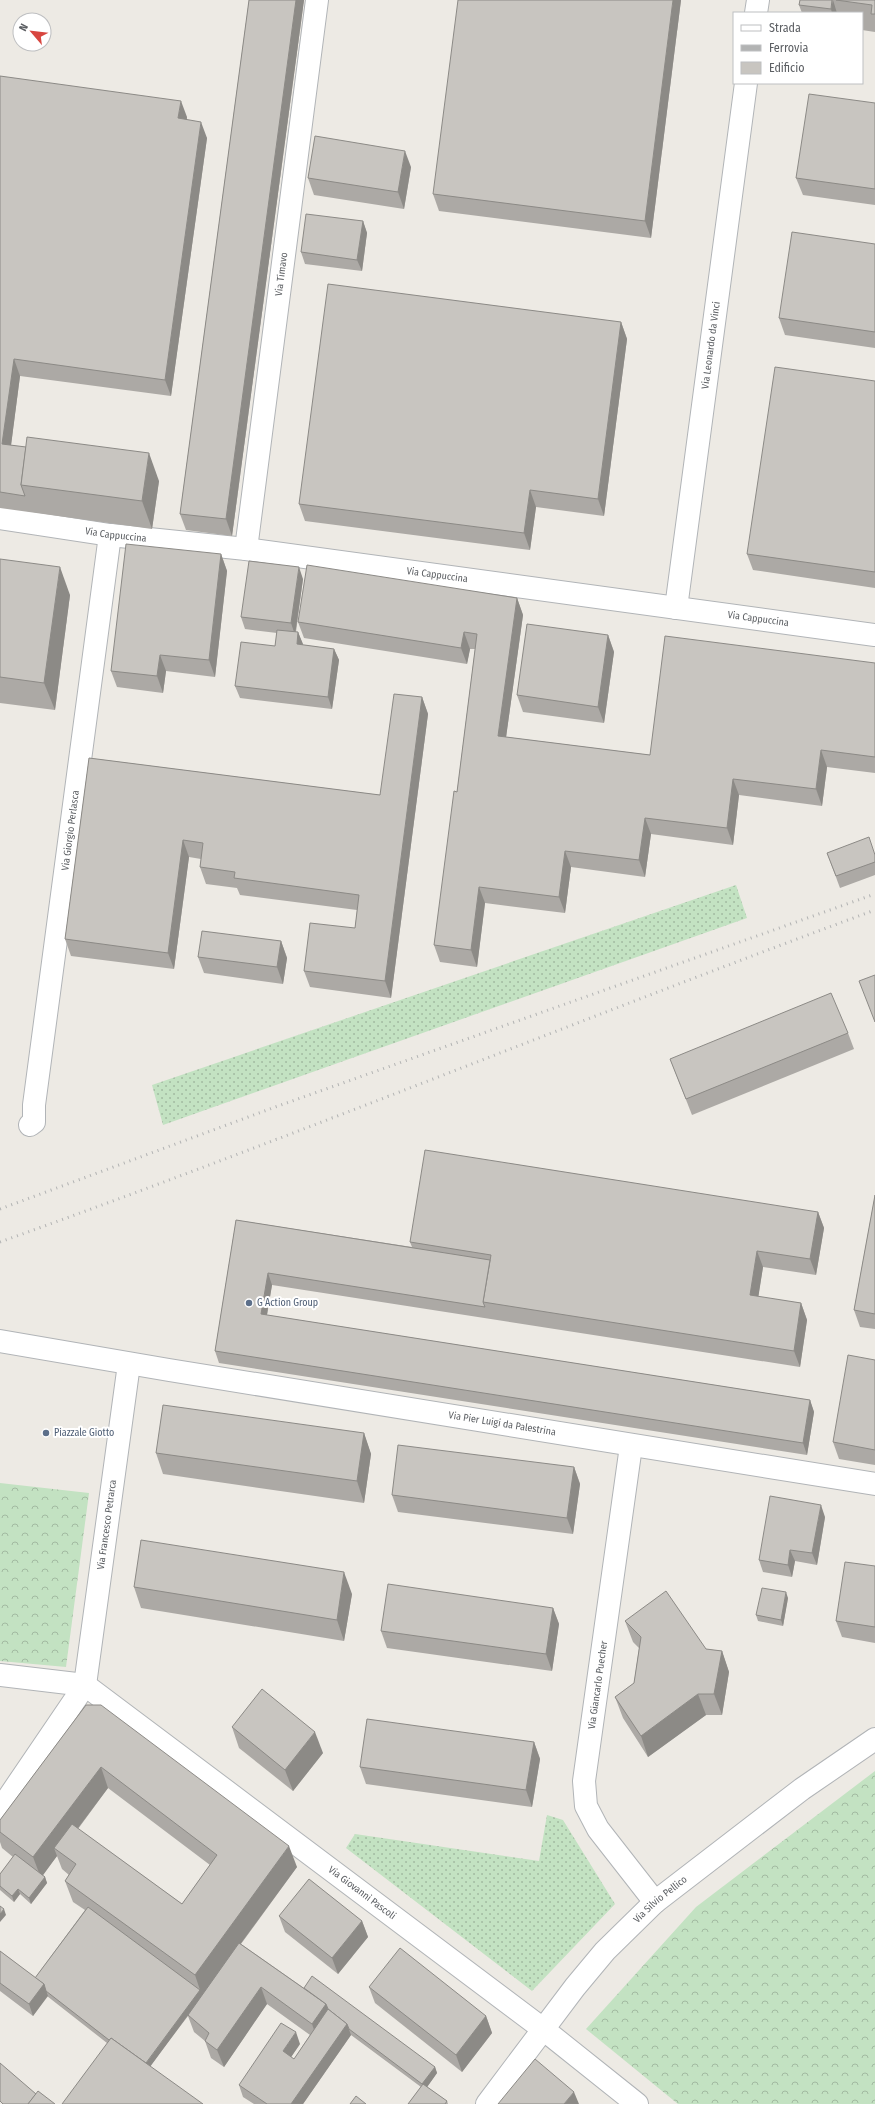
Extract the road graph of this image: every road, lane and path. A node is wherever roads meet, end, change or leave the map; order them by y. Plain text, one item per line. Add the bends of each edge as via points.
1 (317, 0) edge
2 (758, 0) edge
3 (756, 12) edge
4 (746, 84) edge
5 (0, 518) edge
6 (110, 535) junction
7 (246, 549) junction
8 (676, 608) junction
9 (875, 635) edge
10 (30, 1124) dead end
11 (0, 1341) edge
12 (129, 1364) junction
13 (631, 1446) junction
14 (875, 1484) edge
15 (0, 1675) edge
16 (85, 1685) junction
17 (875, 1739) edge
18 (0, 1810) edge
19 (655, 1902) junction
20 (543, 2029) junction
21 (487, 2104) edge
22 (637, 2104) edge

1 - 7 street, Via Timavo
2 - 3 street
4 - 8 street, Via Leonardo da Vinci
5 - 6 street, Via Cappuccina
6 - 7 street, Via Cappuccina
6 - 10 street, Via Giorgio Perlasca via 35,1098 34,1122
7 - 8 street, Via Cappuccina
8 - 9 street, Via Cappuccina
11 - 12 street
12 - 13 street, Via Pier Luigi da Palestrina
12 - 16 street, Via Francesco Petrarca
13 - 14 street, Via Pier Luigi da Palestrina
13 - 19 street, Via Giancarlo Puecher via 584,1781 586,1806 598,1829
15 - 16 street
16 - 18 street, Via Francesco Petrarca
16 - 20 street, Via Giovanni Pascoli
17 - 19 street, Via Silvio Pellico via 802,1788
19 - 20 street, Via Silvio Pellico via 605,1952
20 - 21 street, Via Silvio Pellico
20 - 22 street, Via Giovanni Pascoli

